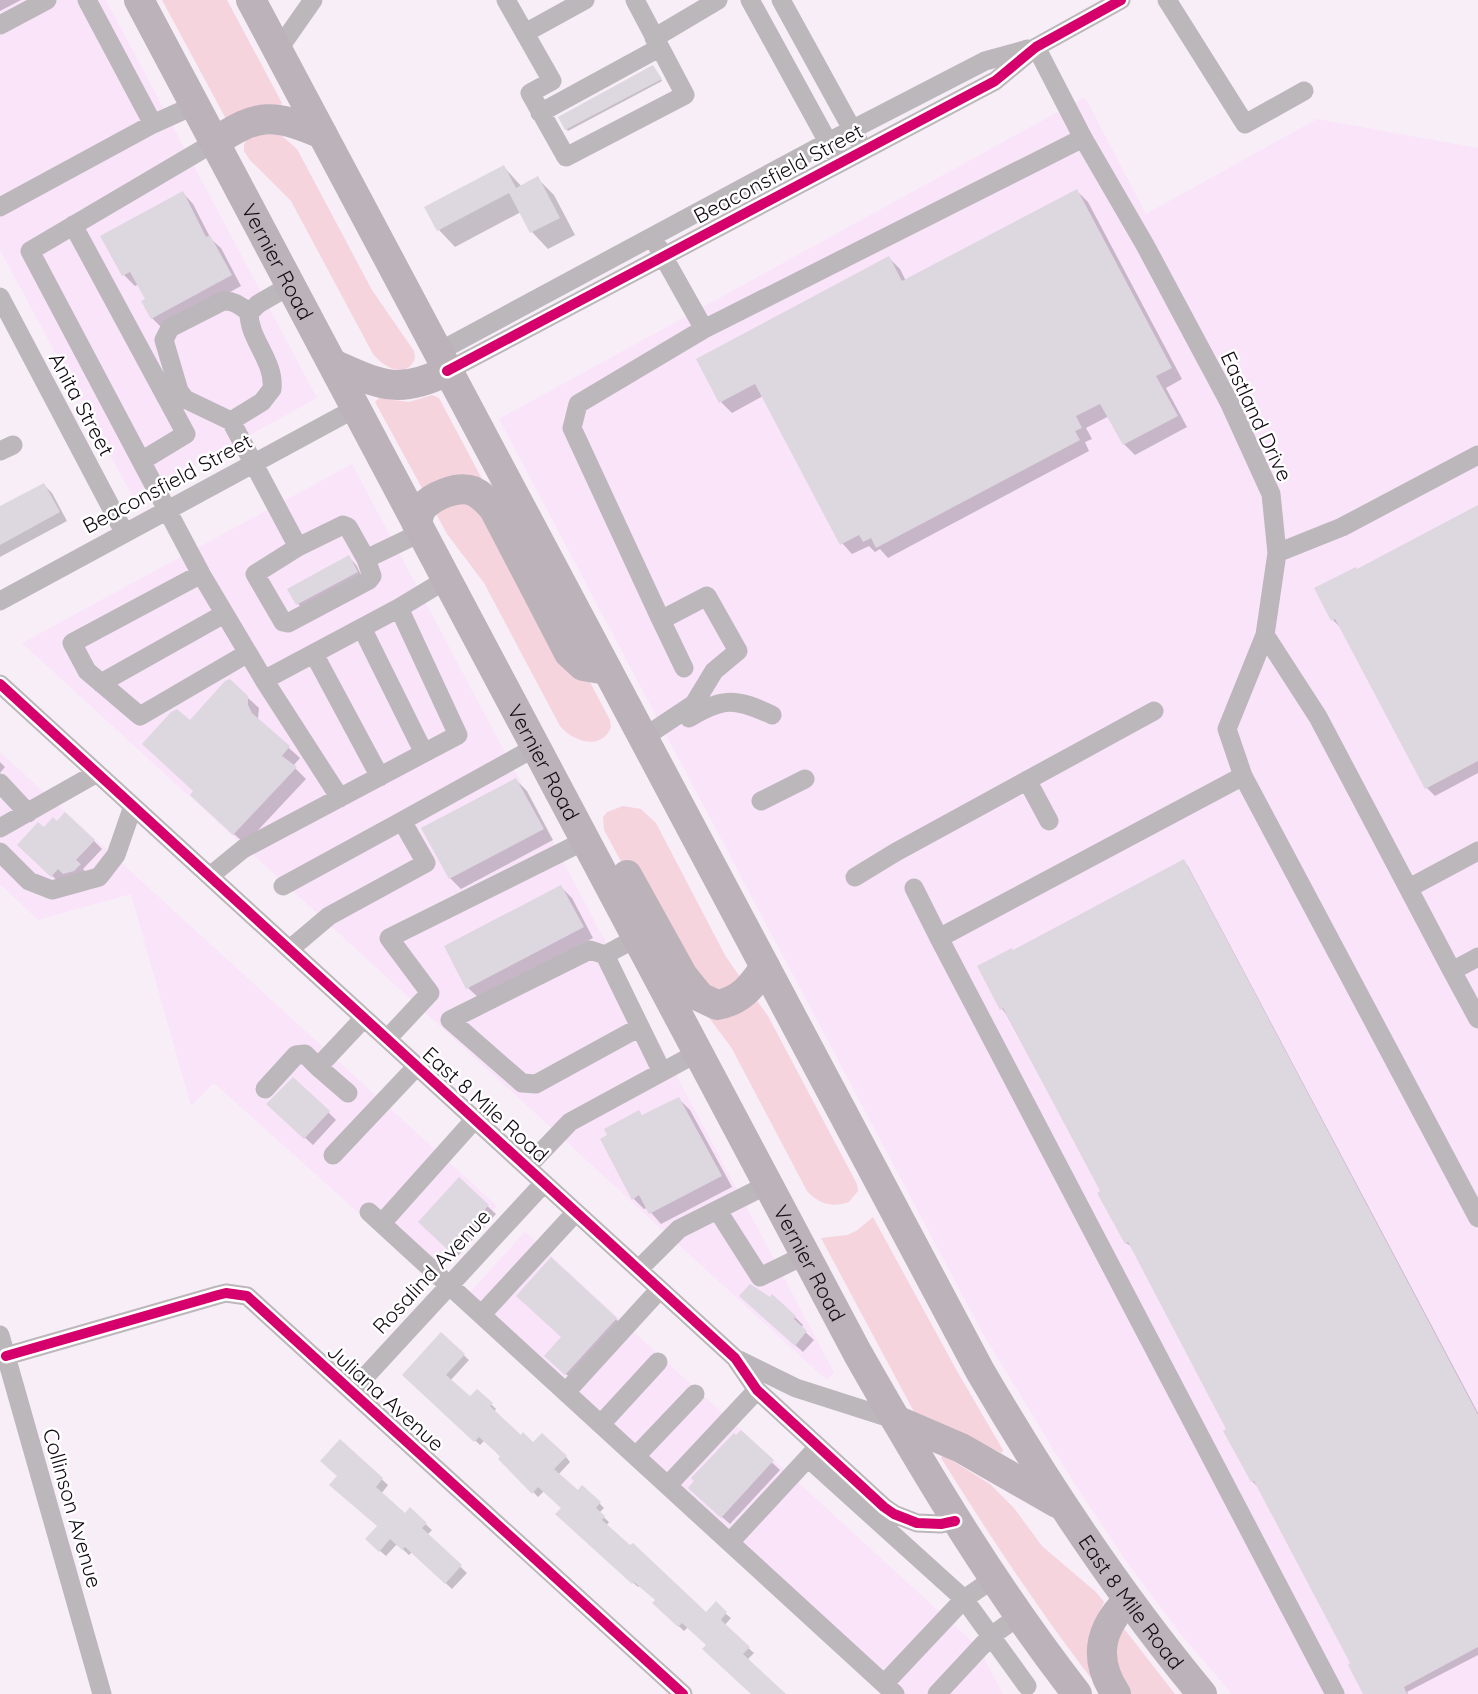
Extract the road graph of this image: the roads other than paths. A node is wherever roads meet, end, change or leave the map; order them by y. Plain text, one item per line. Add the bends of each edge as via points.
1 (47, 0) edge
2 (88, 0) edge
3 (139, 0) edge
4 (251, 0) edge
5 (313, 0) edge
6 (506, 0) edge
7 (585, 0) edge
8 (635, 0) edge
9 (718, 0) edge
10 (750, 0) edge
11 (781, 0) edge
12 (1121, 0) edge
13 (1167, 0) edge
14 (0, 25) edge
15 (525, 33) junction
16 (656, 43) junction
17 (1036, 47) junction
18 (278, 50) junction
19 (1304, 91) dead end
20 (905, 103) junction
21 (195, 105) junction
22 (540, 113) junction
23 (915, 122) junction
24 (153, 124) junction
25 (853, 130) junction
26 (322, 134) junction
27 (1083, 138) junction
28 (215, 142) junction
29 (828, 142) junction
30 (863, 150) junction
31 (838, 162) junction
32 (0, 207) edge
33 (73, 225) junction
34 (653, 236) junction
35 (663, 257) junction
36 (291, 285) junction
37 (0, 297) edge
38 (249, 313) junction
39 (704, 329) junction
40 (442, 361) junction
41 (333, 364) junction
42 (356, 408) junction
43 (232, 421) junction
44 (1478, 455) edge
45 (143, 460) junction
46 (254, 462) junction
47 (166, 510) junction
48 (420, 528) junction
49 (124, 531) junction
50 (298, 547) junction
51 (1277, 553) junction
52 (366, 559) junction
53 (201, 574) junction
54 (447, 579) junction
55 (0, 601) edge
56 (399, 608) junction
57 (224, 614) junction
58 (661, 620) junction
59 (362, 628) junction
60 (1265, 635) junction
61 (248, 653) junction
62 (314, 654) junction
63 (684, 668) dead end
64 (607, 670) junction
65 (264, 680) junction
66 (102, 683) junction
67 (0, 684) edge
68 (1154, 711) dead end
69 (772, 715) dead end
70 (643, 738) junction
71 (536, 747) junction
72 (424, 753) junction
73 (97, 774) junction
74 (1243, 776) junction
75 (380, 777) junction
76 (805, 779) dead end
77 (1027, 780) junction
78 (0, 783) edge
79 (340, 798) junction
80 (761, 801) dead end
81 (133, 806) junction
82 (28, 813) junction
83 (402, 821) junction
84 (1049, 821) dead end
85 (0, 828) edge
86 (580, 829) junction
87 (1478, 851) edge
88 (0, 852) edge
89 (210, 876) junction
90 (855, 877) dead end
91 (283, 886) dead end
92 (914, 888) dead end
93 (1409, 888) junction
94 (638, 937) junction
95 (939, 938) junction
96 (289, 949) junction
97 (605, 955) junction
98 (1478, 957) edge
99 (765, 967) junction
100 (1452, 971) junction
101 (364, 1018) junction
102 (1478, 1020) edge
103 (640, 1027) junction
104 (387, 1040) junction
105 (697, 1053) junction
106 (417, 1066) junction
107 (318, 1067) junction
108 (662, 1072) junction
109 (265, 1089) dead end
110 (348, 1093) dead end
111 (475, 1119) junction
112 (333, 1155) dead end
113 (527, 1167) junction
114 (544, 1182) junction
115 (767, 1185) junction
116 (718, 1210) junction
117 (576, 1212) junction
118 (1478, 1218) edge
119 (805, 1255) junction
120 (639, 1269) junction
121 (449, 1284) junction
122 (660, 1289) junction
123 (482, 1314) junction
124 (0, 1335) edge
125 (6, 1356) junction
126 (735, 1358) junction
127 (658, 1362) dead end
128 (757, 1390) junction
129 (352, 1391) junction
130 (566, 1392) junction
131 (695, 1394) dead end
132 (896, 1420) junction
133 (601, 1424) junction
134 (813, 1453) junction
135 (636, 1456) junction
136 (668, 1485) junction
137 (1063, 1507) junction
138 (955, 1521) junction
139 (730, 1542) junction
140 (993, 1579) junction
141 (964, 1599) junction
142 (1128, 1600) junction
143 (1019, 1616) junction
144 (991, 1636) junction
145 (1055, 1665) junction
146 (890, 1689) edge
147 (1021, 1690) edge
148 (102, 1694) edge
149 (683, 1694) edge
150 (937, 1694) edge
151 (1077, 1694) edge
152 (1116, 1694) edge
153 (1202, 1694) edge
154 (1335, 1694) edge

1 - 14 street
2 - 24 street
3 - 21 highway, Vernier Road
4 - 18 highway
5 - 18 street
6 - 15 street
7 - 15 street
8 - 16 street
9 - 16 street
10 - 29 street
11 - 25 street
12 - 17 street, Beaconsfield Street
13 - 19 street via 1245,124
15 - 22 street via 552,81 530,93
16 - 22 street
16 - 22 street via 685,95 566,157
17 - 20 street, Beaconsfield Street via 985,61
17 - 23 street, Beaconsfield Street via 995,81
17 - 27 street, Eastland Drive
18 - 26 highway
20 - 23 street
20 - 25 street, Beaconsfield Street
21 - 24 street
21 - 28 highway, Vernier Road
23 - 30 street, Beaconsfield Street
24 - 32 street
25 - 29 street, Beaconsfield Street
25 - 30 street
26 - 28 highway via 292,121 266,118 243,124
26 - 40 highway
27 - 39 street
27 - 51 street, Eastland Drive via 1229,402 1271,494
28 - 33 street
28 - 36 highway, Vernier Road
29 - 31 street
29 - 34 street, Beaconsfield Street
30 - 31 street, Beaconsfield Street
31 - 35 street, Beaconsfield Street
33 - 45 street via 30,251
33 - 45 street via 186,435
34 - 35 street
34 - 40 street, Beaconsfield Street
35 - 39 street
35 - 40 street, Beaconsfield Street
36 - 38 street
36 - 41 highway, Vernier Road
37 - 49 street, Anita Street
38 - 43 street via 271,370 272,389 262,402
38 - 43 street via 238,304 223,301 170,328 164,340 185,399
39 - 58 street via 578,404 572,428
40 - 41 highway via 429,380 402,386 376,382
40 - 64 highway
41 - 42 highway, Vernier Road
42 - 46 street, Beaconsfield Street
42 - 48 highway, Vernier Road
43 - 46 street
44 - 51 street via 1342,527
45 - 47 street
46 - 47 street, Beaconsfield Street
46 - 50 street
47 - 49 street, Beaconsfield Street
47 - 53 street
48 - 52 street
48 - 54 highway, Vernier Road
48 - 64 highway via 420,511 448,492 462,489 485,499 569,653 583,666
49 - 55 street, Beaconsfield Street
50 - 52 street via 345,525
50 - 52 street via 255,574 285,623 369,580 372,576
51 - 60 street, Eastland Drive
53 - 57 street
53 - 66 street via 72,643 87,671
54 - 56 street
54 - 71 highway, Vernier Road
56 - 59 street
56 - 72 street via 458,735
57 - 61 street
57 - 66 street
58 - 63 street
58 - 70 street via 707,596 738,651 714,671 694,704
59 - 62 street
59 - 72 street
60 - 74 street, Eastland Drive via 1227,729
60 - 93 street via 1318,717
61 - 65 street
61 - 66 street via 140,716
62 - 65 street
62 - 75 street
64 - 70 highway
65 - 79 street
67 - 73 street, East 8 Mile Road
68 - 77 street
69 - 70 street via 745,704 724,702
70 - 99 highway
71 - 83 street
71 - 86 highway, Vernier Road
72 - 75 street
73 - 81 street, East 8 Mile Road
73 - 82 street
74 - 95 street
74 - 118 street, Eastland Drive
75 - 79 street
76 - 80 street
77 - 84 street
77 - 90 street
78 - 82 street
79 - 89 street via 243,849
81 - 88 street via 116,855 99,877 52,890 29,881
81 - 89 street, East 8 Mile Road
82 - 85 street
83 - 91 street
83 - 96 street via 426,863 329,916
86 - 94 highway, Vernier Road
86 - 99 highway via 604,832 683,976 700,997 717,1005 736,1000
86 - 104 street via 389,938 430,993
87 - 93 street
89 - 96 street, East 8 Mile Road
92 - 95 street
93 - 100 street
94 - 97 street
94 - 105 highway, Vernier Road
95 - 154 street
96 - 101 street, East 8 Mile Road
97 - 103 street
97 - 103 street via 590,950 450,1020 522,1083 536,1084
98 - 100 street
99 - 137 highway via 980,1371
100 - 102 street
101 - 104 street, East 8 Mile Road
101 - 107 street
103 - 108 street
104 - 106 street, East 8 Mile Road
105 - 108 street
105 - 115 highway, Vernier Road
106 - 111 street, East 8 Mile Road
106 - 112 street
107 - 109 street via 305,1054 296,1055
107 - 110 street
108 - 113 street via 570,1122
111 - 113 street, East 8 Mile Road
111 - 121 street via 376,1218
113 - 114 street, East 8 Mile Road
114 - 117 street, East 8 Mile Road
114 - 121 street, Rosalind Avenue
115 - 116 street
115 - 119 highway, Vernier Road
116 - 119 street via 761,1277
116 - 120 street via 679,1230
117 - 120 street, East 8 Mile Road
117 - 123 street
119 - 132 highway, Vernier Road
120 - 122 street, East 8 Mile Road
121 - 123 street
121 - 129 street, Rosalind Avenue
122 - 126 street, East 8 Mile Road
122 - 130 street
123 - 130 street
124 - 125 street, Collinson Avenue
125 - 129 street, Juliana Avenue via 218,1294 237,1294 247,1296
125 - 148 street, Collinson Avenue
126 - 128 street, East 8 Mile Road
126 - 132 street, East 8 Mile Road via 796,1388
127 - 133 street
128 - 134 street, East 8 Mile Road
128 - 136 street
129 - 149 street, Juliana Avenue
130 - 133 street
131 - 135 street
132 - 137 highway via 961,1448
132 - 138 highway, Vernier Road
133 - 135 street
134 - 138 street, East 8 Mile Road via 894,1514 929,1525
134 - 139 street
134 - 141 street
135 - 136 street
136 - 139 street
137 - 142 highway, East 8 Mile Road
138 - 140 highway
139 - 146 street
140 - 141 street
140 - 143 highway
141 - 144 street
141 - 146 street
142 - 152 highway via 1110,1619 1102,1644 1103,1669
142 - 153 highway, East 8 Mile Road
143 - 144 street
143 - 145 highway
144 - 147 street
144 - 150 street
145 - 147 street
145 - 151 highway

